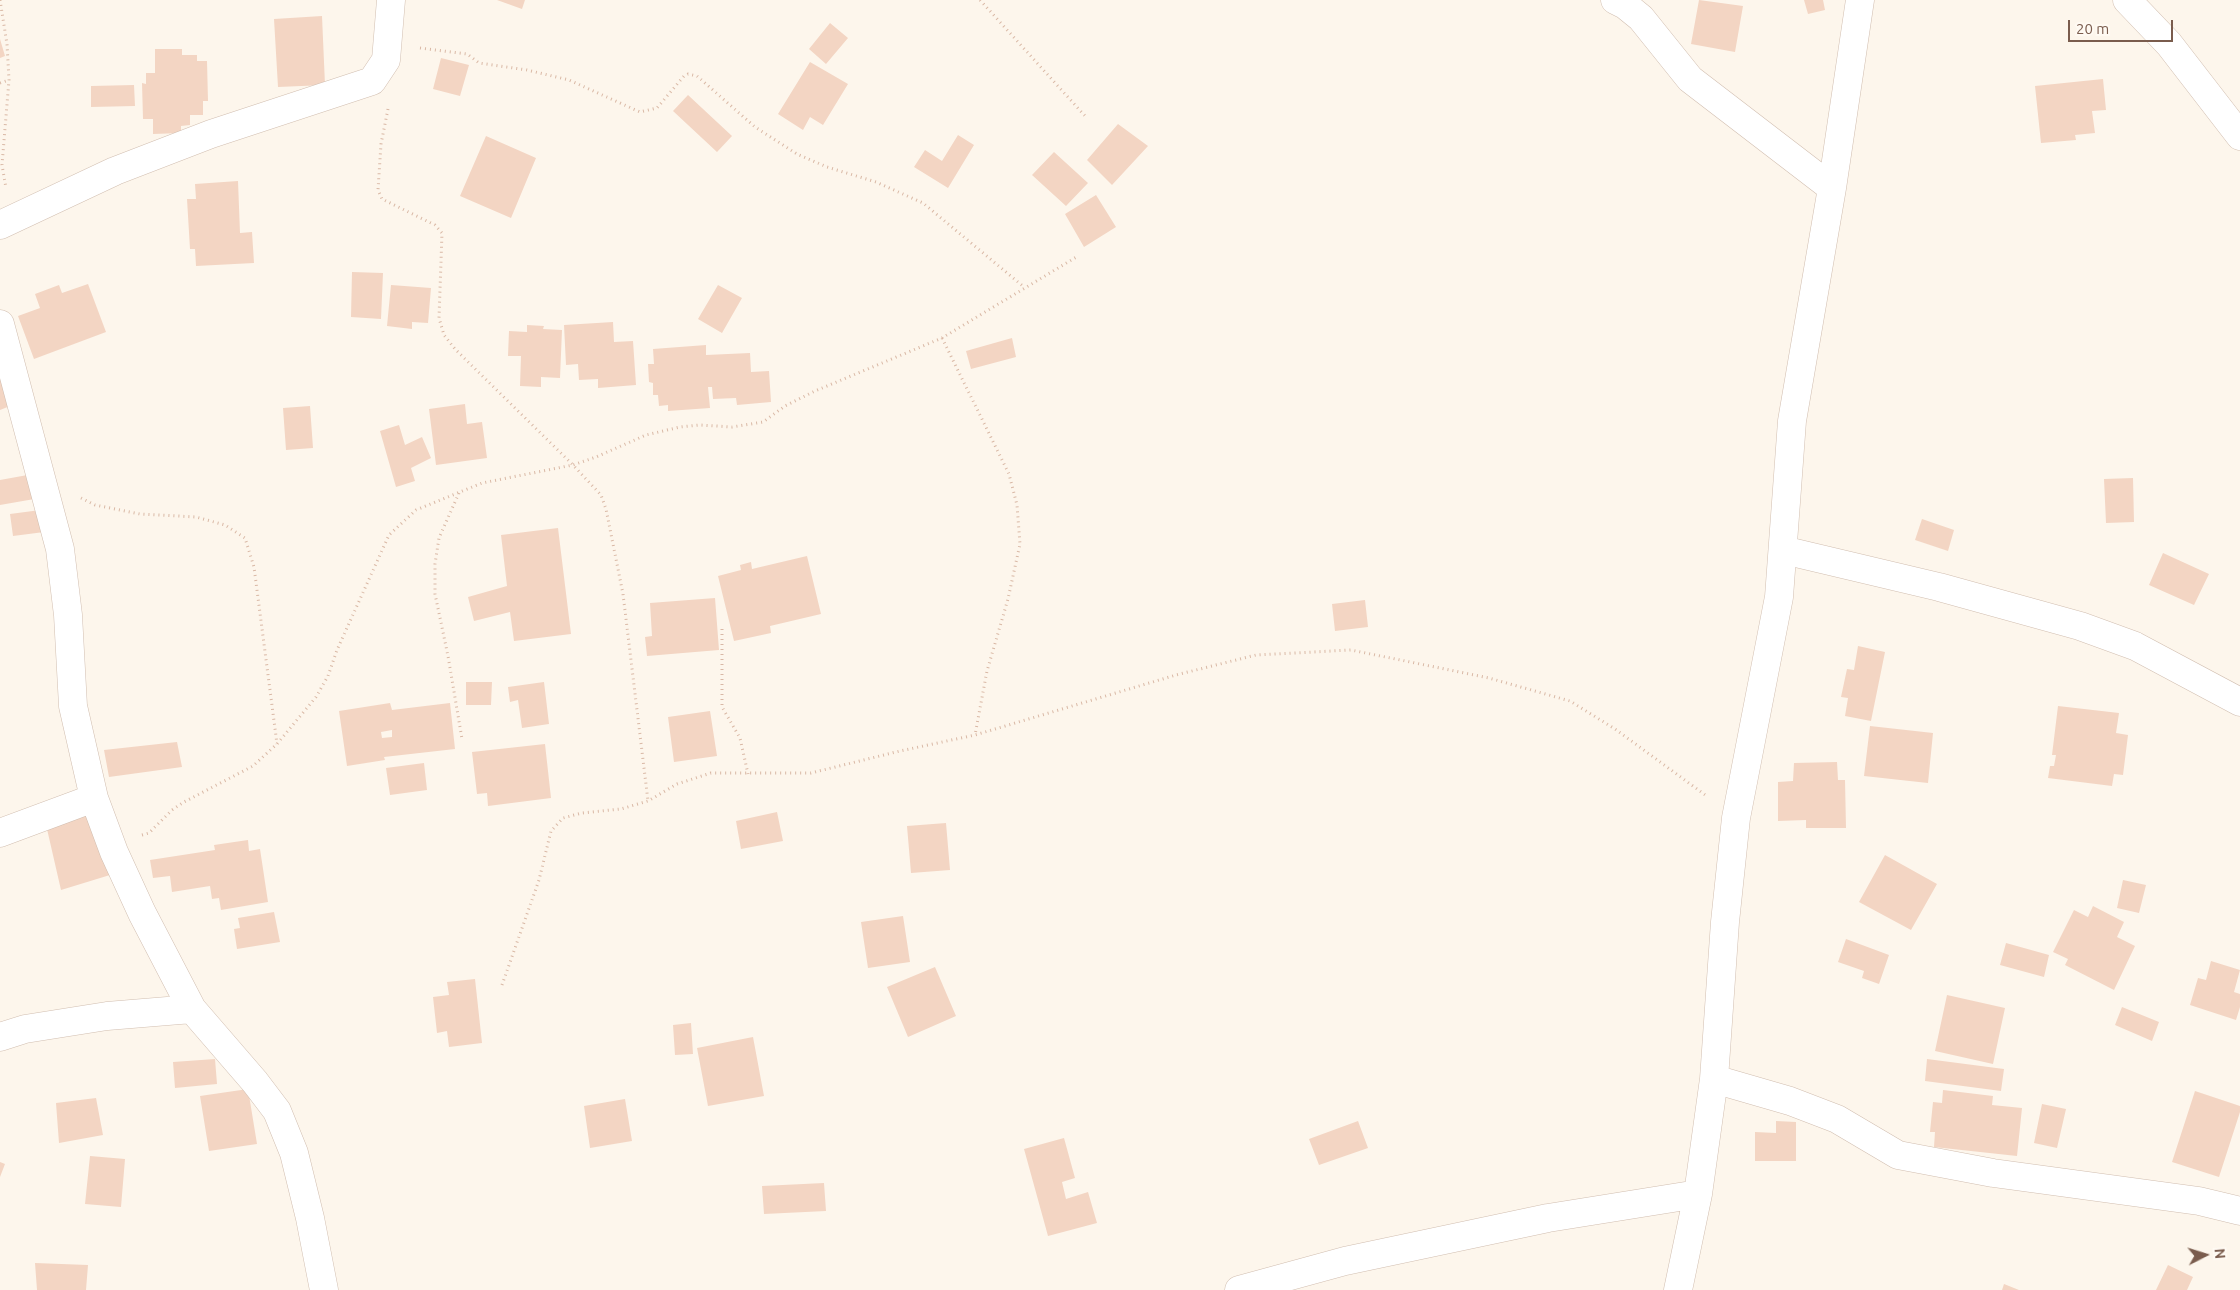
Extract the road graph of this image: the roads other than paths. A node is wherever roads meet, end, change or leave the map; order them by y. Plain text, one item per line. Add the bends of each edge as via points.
1 (391, 0) edge
2 (1615, 0) edge
3 (1860, 0) edge
4 (2127, 0) edge
5 (2240, 136) edge
6 (1832, 188) junction
7 (8, 220) edge
8 (0, 324) edge
9 (1782, 550) junction
10 (2240, 702) edge
11 (94, 798) junction
12 (0, 833) edge
13 (192, 1009) junction
14 (0, 1036) edge
15 (1714, 1079) junction
16 (1698, 1194) junction
17 (2240, 1211) edge
18 (324, 1290) edge
19 (1239, 1290) edge
20 (1678, 1290) edge

1 - 7 street via 386,60 372,81 211,134 115,171
2 - 6 street via 1641,18 1690,79
3 - 6 street
4 - 5 street via 2169,44
6 - 9 street via 1792,421
8 - 11 street via 60,549 68,615 73,706
9 - 10 street via 1939,587 2080,626 2135,646
9 - 15 street via 1779,597 1736,818
11 - 12 street
11 - 13 street via 114,852
13 - 14 street via 107,1016
13 - 18 street via 277,1111 294,1153
15 - 16 street
15 - 17 street via 1790,1101 1836,1119 1898,1155 1993,1173 2198,1201
16 - 19 street via 1548,1218 1345,1261
16 - 20 street

